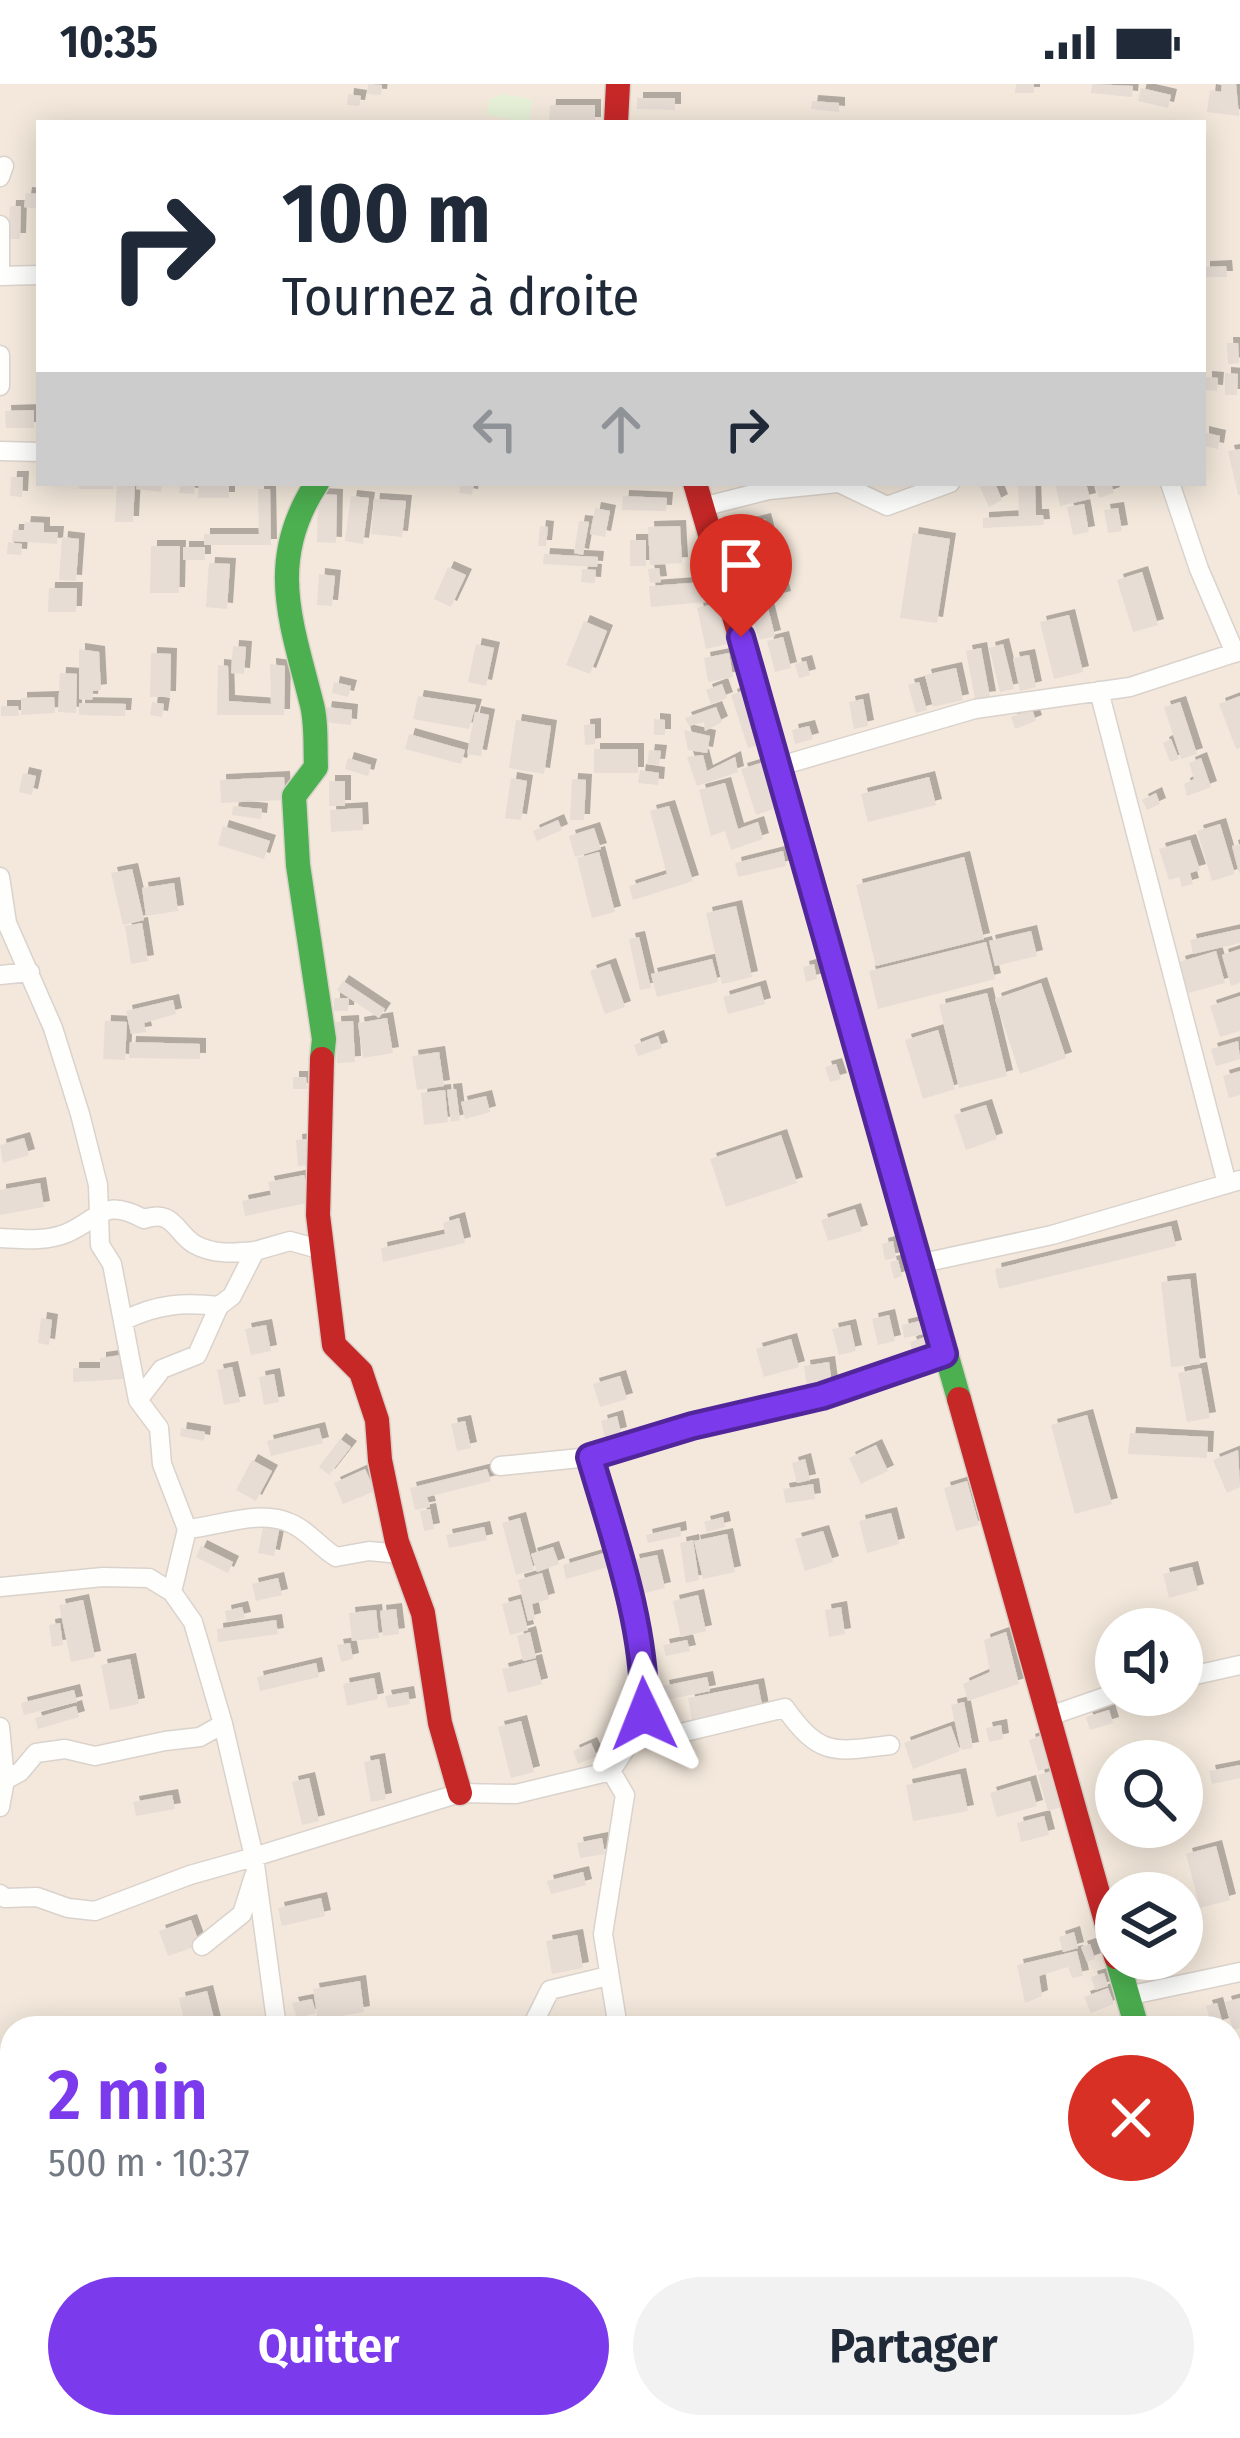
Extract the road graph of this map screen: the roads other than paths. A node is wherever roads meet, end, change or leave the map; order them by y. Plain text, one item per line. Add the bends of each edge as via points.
1 (618, 84) edge
2 (616, 120) edge
3 (0, 225) edge
4 (36, 274) edge
5 (0, 275) edge
6 (0, 355) edge
7 (0, 386) edge
8 (0, 452) edge
9 (36, 452) edge
10 (315, 486) edge
11 (809, 486) edge
12 (845, 486) edge
13 (942, 486) edge
14 (1171, 486) edge
15 (698, 495) edge
16 (1237, 652) edge
17 (1099, 691) junction
18 (780, 766) junction
19 (0, 877) edge
20 (30, 972) junction
21 (0, 975) edge
22 (1234, 1182) edge
23 (99, 1211) junction
24 (0, 1238) edge
25 (322, 1250) junction
26 (255, 1251) junction
27 (918, 1264) junction
28 (218, 1306) junction
29 (125, 1320) junction
30 (944, 1354) junction
31 (138, 1400) junction
32 (590, 1457) junction
33 (500, 1466) dead end
34 (187, 1529) junction
35 (401, 1554) junction
36 (0, 1587) edge
37 (172, 1592) junction
38 (1240, 1665) edge
39 (1203, 1673) edge
40 (1095, 1700) edge
41 (1048, 1717) junction
42 (223, 1724) junction
43 (1, 1729) edge
44 (634, 1736) junction
45 (890, 1744) dead end
46 (36, 1753) junction
47 (611, 1772) junction
48 (5, 1780) junction
49 (460, 1793) junction
50 (0, 1807) edge
51 (255, 1864) junction
52 (1095, 1884) edge
53 (2, 1898) edge
54 (202, 1946) dead end
55 (1240, 1972) edge
56 (608, 1976) junction
57 (1122, 1980) edge
58 (1127, 1996) junction
59 (275, 2016) edge
60 (536, 2016) edge
61 (616, 2016) edge
62 (1133, 2016) edge

1 - 2 main road
3 - 5 street
4 - 5 street
6 - 7 street
8 - 9 street
10 - 25 main road via 284,570 292,640 313,706 316,767 294,796 324,1039
11 - 15 street
12 - 13 street via 887,506
14 - 16 street
15 - 18 main road
16 - 17 street
17 - 18 street via 975,709
17 - 22 street
18 - 27 main road
19 - 20 street via 7,923
20 - 21 street
20 - 23 street via 80,1114
22 - 27 street
23 - 24 street via 69,1232
23 - 26 street via 157,1215 176,1222 192,1244 226,1254
23 - 29 street via 100,1245
25 - 26 street via 290,1241
25 - 35 main road via 334,1345 361,1372 377,1420
26 - 28 street via 232,1296
27 - 30 main road
28 - 29 street via 186,1302
28 - 31 street via 197,1354 162,1369
29 - 31 street
30 - 32 street via 822,1396
30 - 41 main road
31 - 34 street via 159,1428 162,1464
32 - 33 street
32 - 44 street via 645,1673 644,1714
34 - 35 street via 259,1515 294,1523 336,1557
34 - 37 street
35 - 49 main road via 423,1613
36 - 37 street via 149,1578
37 - 42 street via 193,1622
38 - 39 street
40 - 41 street
41 - 52 main road
42 - 46 street via 200,1737 95,1756
42 - 51 street
43 - 46 street
43 - 48 street
44 - 45 street via 656,1739 785,1708 806,1736 838,1751
44 - 47 street
46 - 48 street
47 - 49 street via 516,1794
47 - 56 street via 626,1795 603,1934
48 - 50 street
49 - 51 street
51 - 53 street via 190,1875 95,1911
51 - 54 street via 242,1914
51 - 59 street
55 - 58 street
56 - 60 street via 550,1990
56 - 61 street
57 - 58 main road
58 - 62 main road

